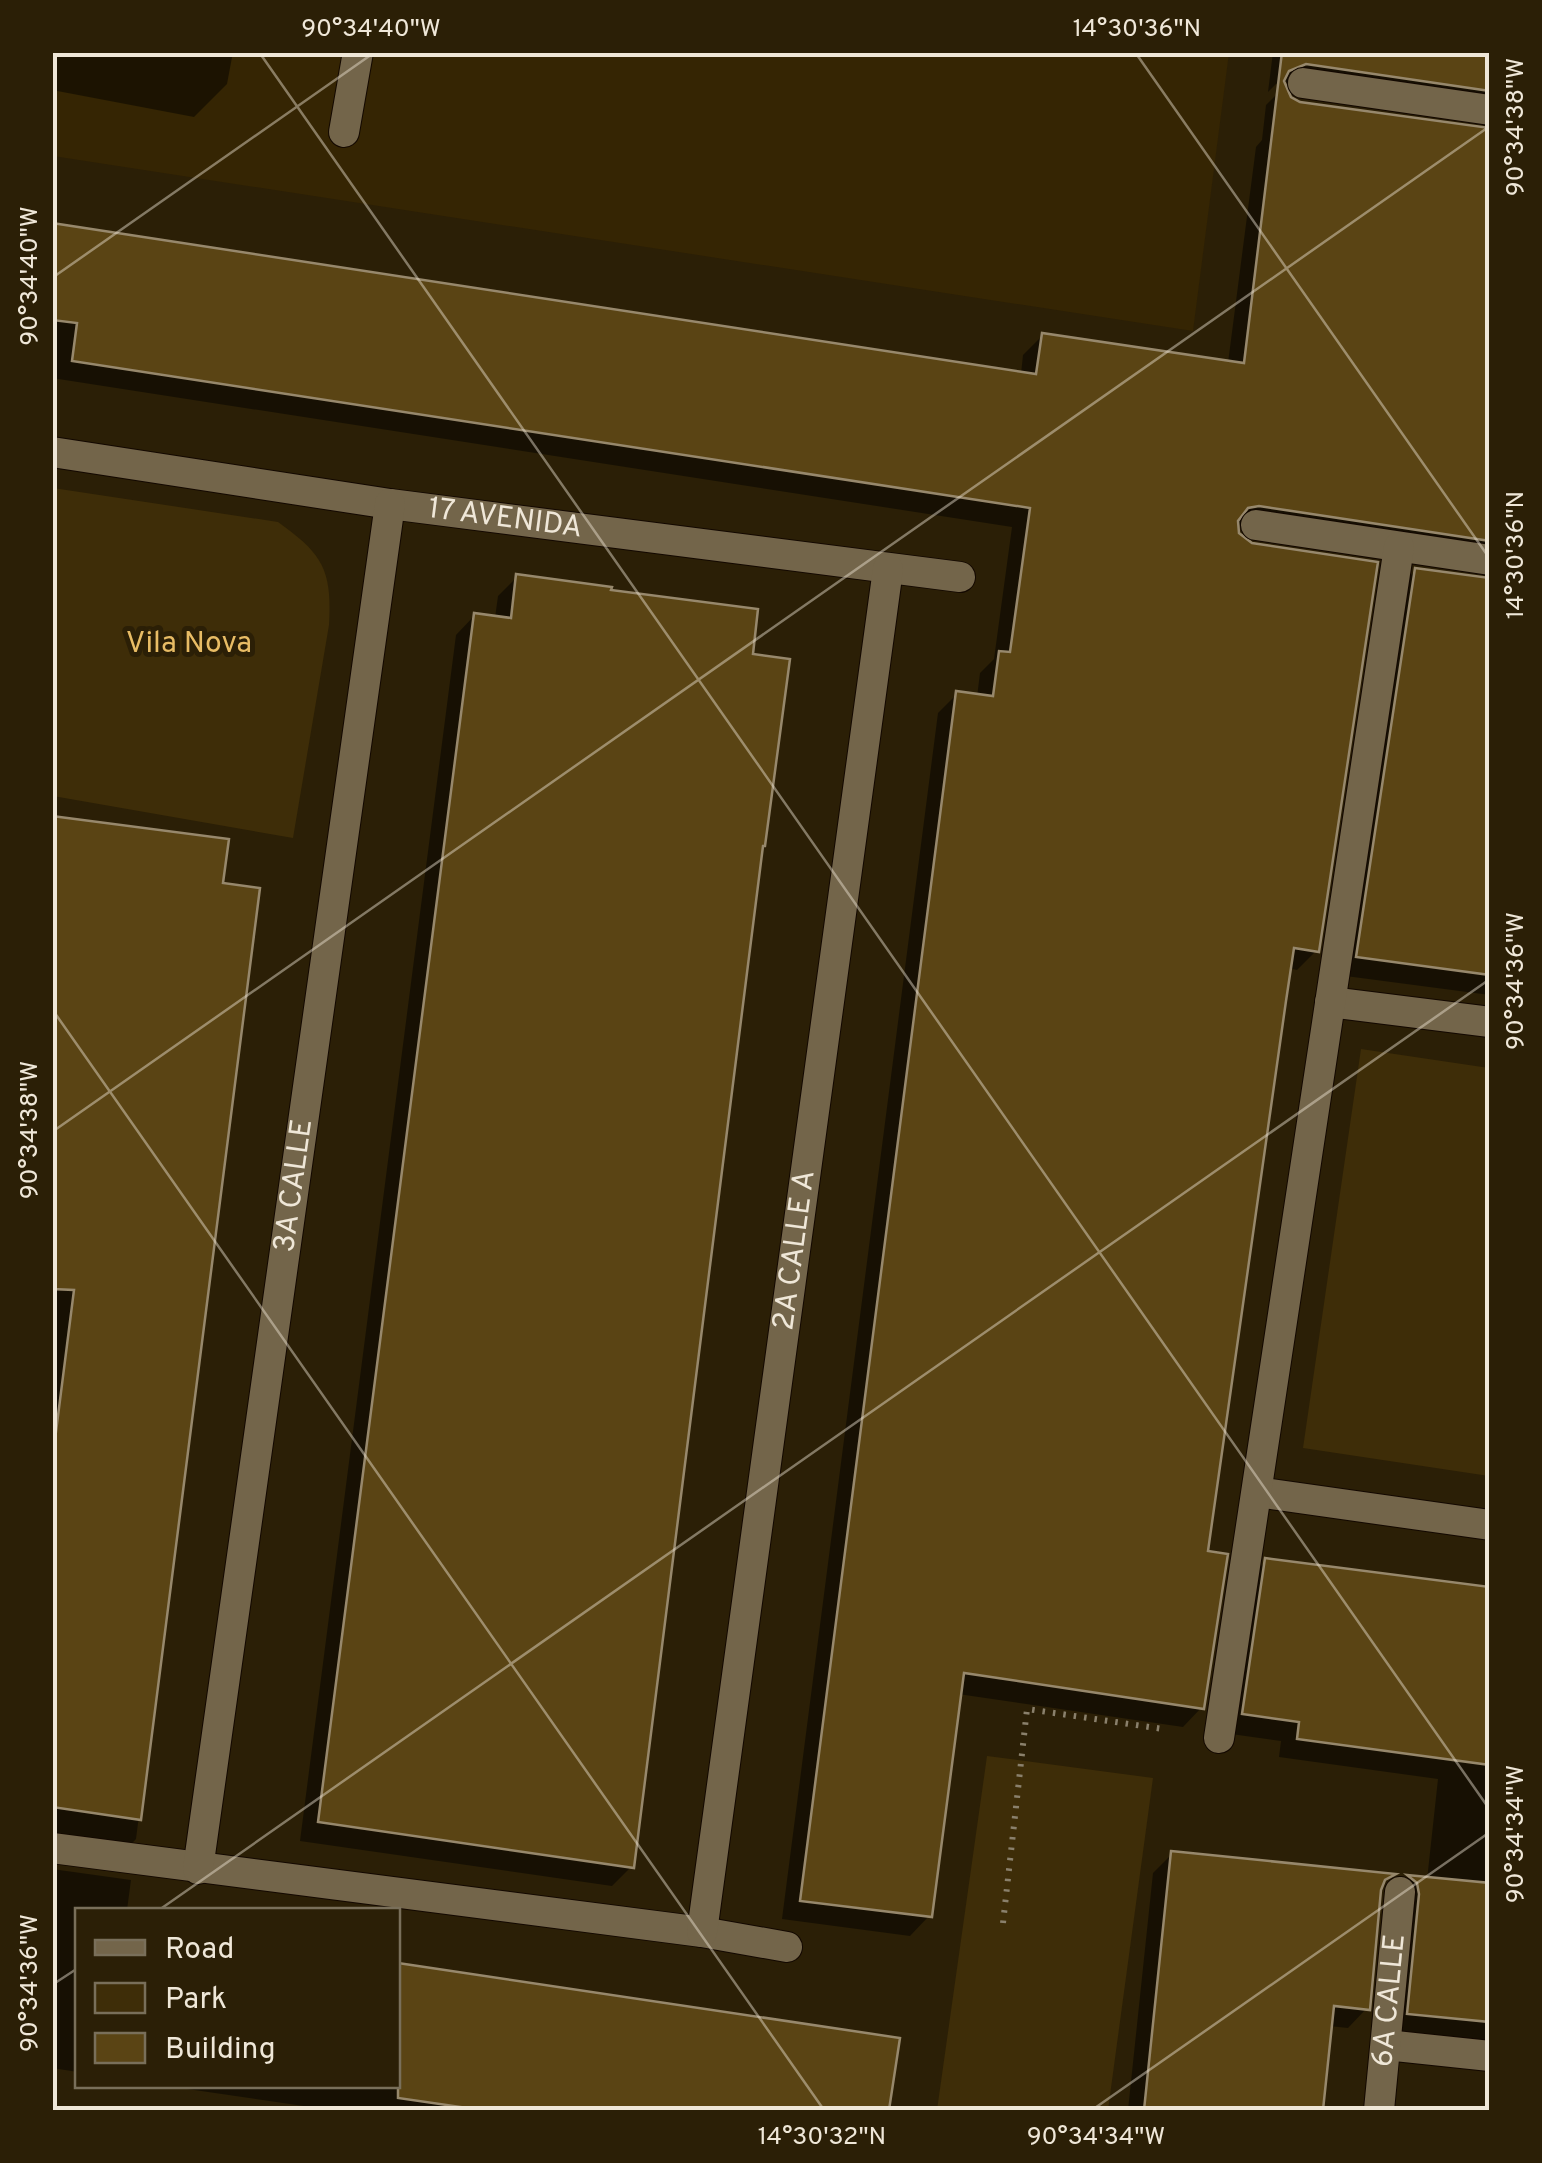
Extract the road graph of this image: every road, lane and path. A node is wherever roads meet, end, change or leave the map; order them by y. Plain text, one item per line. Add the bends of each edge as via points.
1 (358, 52) edge
2 (1303, 83) dead end
3 (1490, 110) edge
4 (344, 132) dead end
5 (52, 452) edge
6 (390, 504) junction
7 (1256, 524) dead end
8 (1399, 547) junction
9 (1490, 560) edge
10 (888, 569) junction
11 (960, 577) dead end
12 (1330, 1002) junction
13 (1490, 1022) edge
14 (1257, 1492) junction
15 (1490, 1525) edge
16 (1219, 1738) joint
17 (52, 1848) edge
18 (198, 1869) junction
19 (1400, 1892) dead end
20 (1003, 1923) dead end
21 (702, 1932) junction
22 (787, 1947) dead end
23 (1386, 2045) junction
24 (1490, 2056) edge
25 (1379, 2110) edge

1 - 4 street
2 - 3 street
5 - 6 street, 17 AVENIDA
6 - 10 street, 17 AVENIDA
6 - 18 street, 3A CALLE
7 - 8 street
8 - 9 street
8 - 12 street
10 - 11 street, 17 AVENIDA
10 - 21 street, 2A CALLE A
12 - 13 street
12 - 14 street
14 - 15 street
14 - 16 street
16 - 20 path via 1027,1709
17 - 18 street
18 - 21 street
19 - 23 street, 6A CALLE
21 - 22 street
23 - 24 street
23 - 25 street, 6A CALLE

